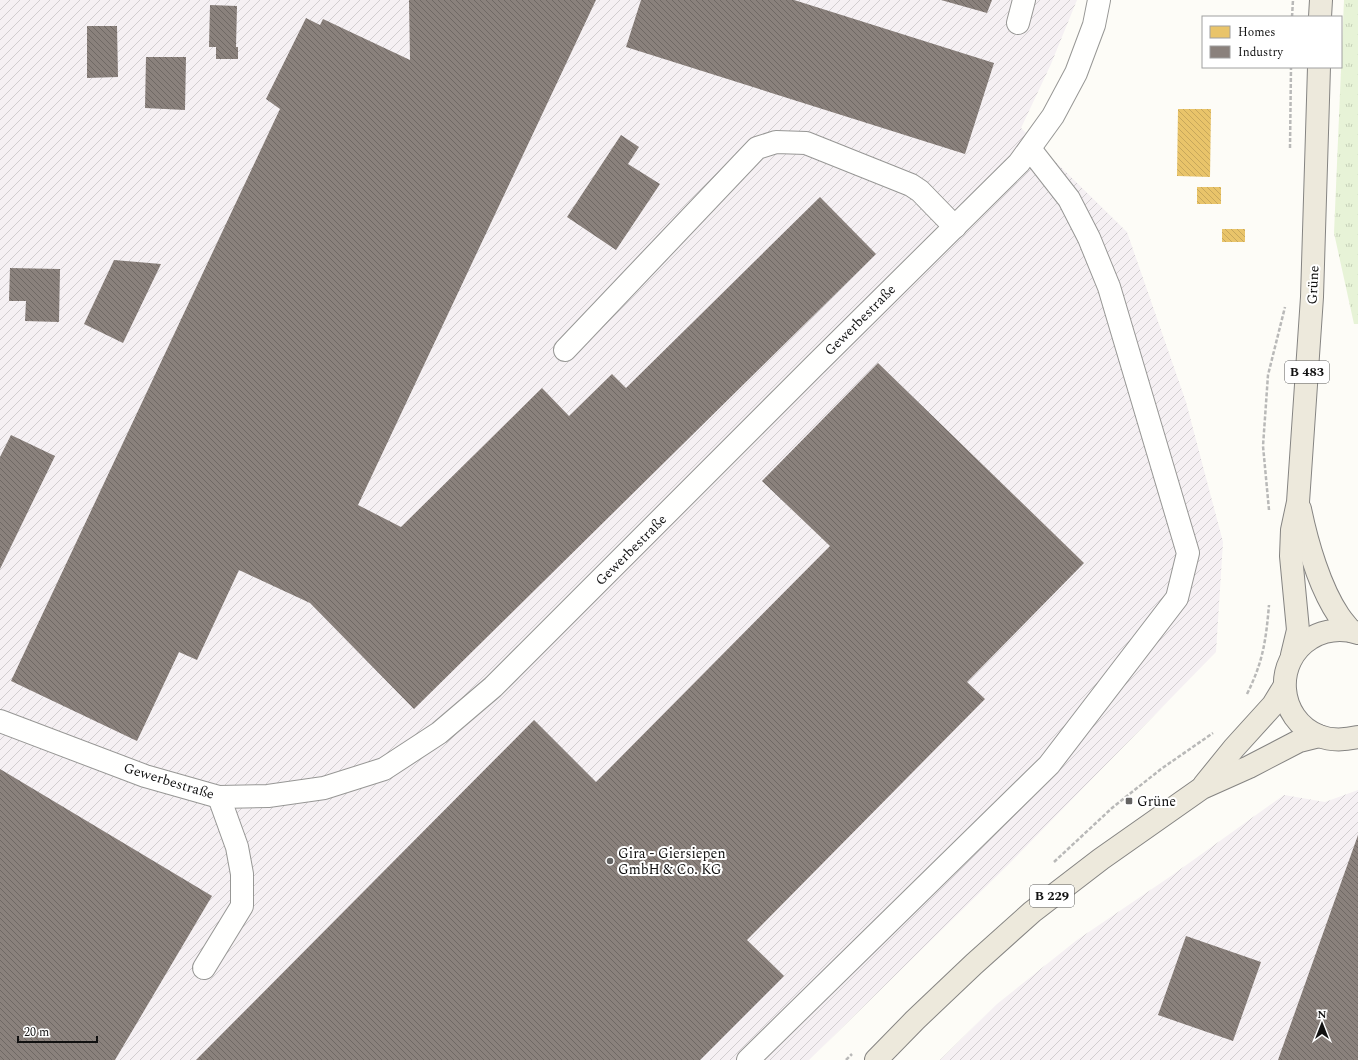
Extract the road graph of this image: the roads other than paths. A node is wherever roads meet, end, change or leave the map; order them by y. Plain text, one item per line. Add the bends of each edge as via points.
1 (1024, 0) edge
2 (1099, 0) edge
3 (1321, 0) edge
4 (1320, 16) edge
5 (1018, 23) dead end
6 (1319, 68) edge
7 (1030, 149) junction
8 (955, 227) junction
9 (565, 350) dead end
10 (1298, 502) junction
11 (1355, 632) edge
12 (1292, 656) junction
13 (1284, 687) junction
14 (0, 721) edge
15 (1319, 736) junction
16 (1358, 737) edge
17 (1202, 788) junction
18 (219, 797) junction
19 (204, 968) dead end
20 (748, 1060) edge
21 (876, 1060) edge

1 - 5 street
2 - 7 street, Gewerbestraße via 1094,25 1076,73 1053,116
3 - 4 main road
6 - 10 main road, Grüne / B 483 via 1312,297
7 - 8 street, Gewerbestraße
7 - 20 street via 1069,199 1089,238 1109,287 1188,553 1177,598 1049,765
8 - 9 street via 912,185 806,143 776,142 757,148
8 - 18 street, Gewerbestraße via 540,641 439,733 384,769 324,788 268,796
10 - 11 main road, Grüne / B 483 via 1324,588 1339,616
10 - 12 main road, Grüne / B 483 via 1292,530 1291,556 1298,630
11 - 12 main road via 1334,630 1318,634 1304,643
12 - 13 main road, Grüne via 1286,671
13 - 15 main road via 1287,703 1294,717 1305,728
13 - 17 main road, B 229 via 1273,705
14 - 18 street, Gewerbestraße via 145,776
15 - 16 main road via 1345,740
15 - 17 main road, B 229 via 1299,741
17 - 21 main road, B 229 via 1101,859 1032,912 915,1020
18 - 19 street via 237,847 242,874 242,906

